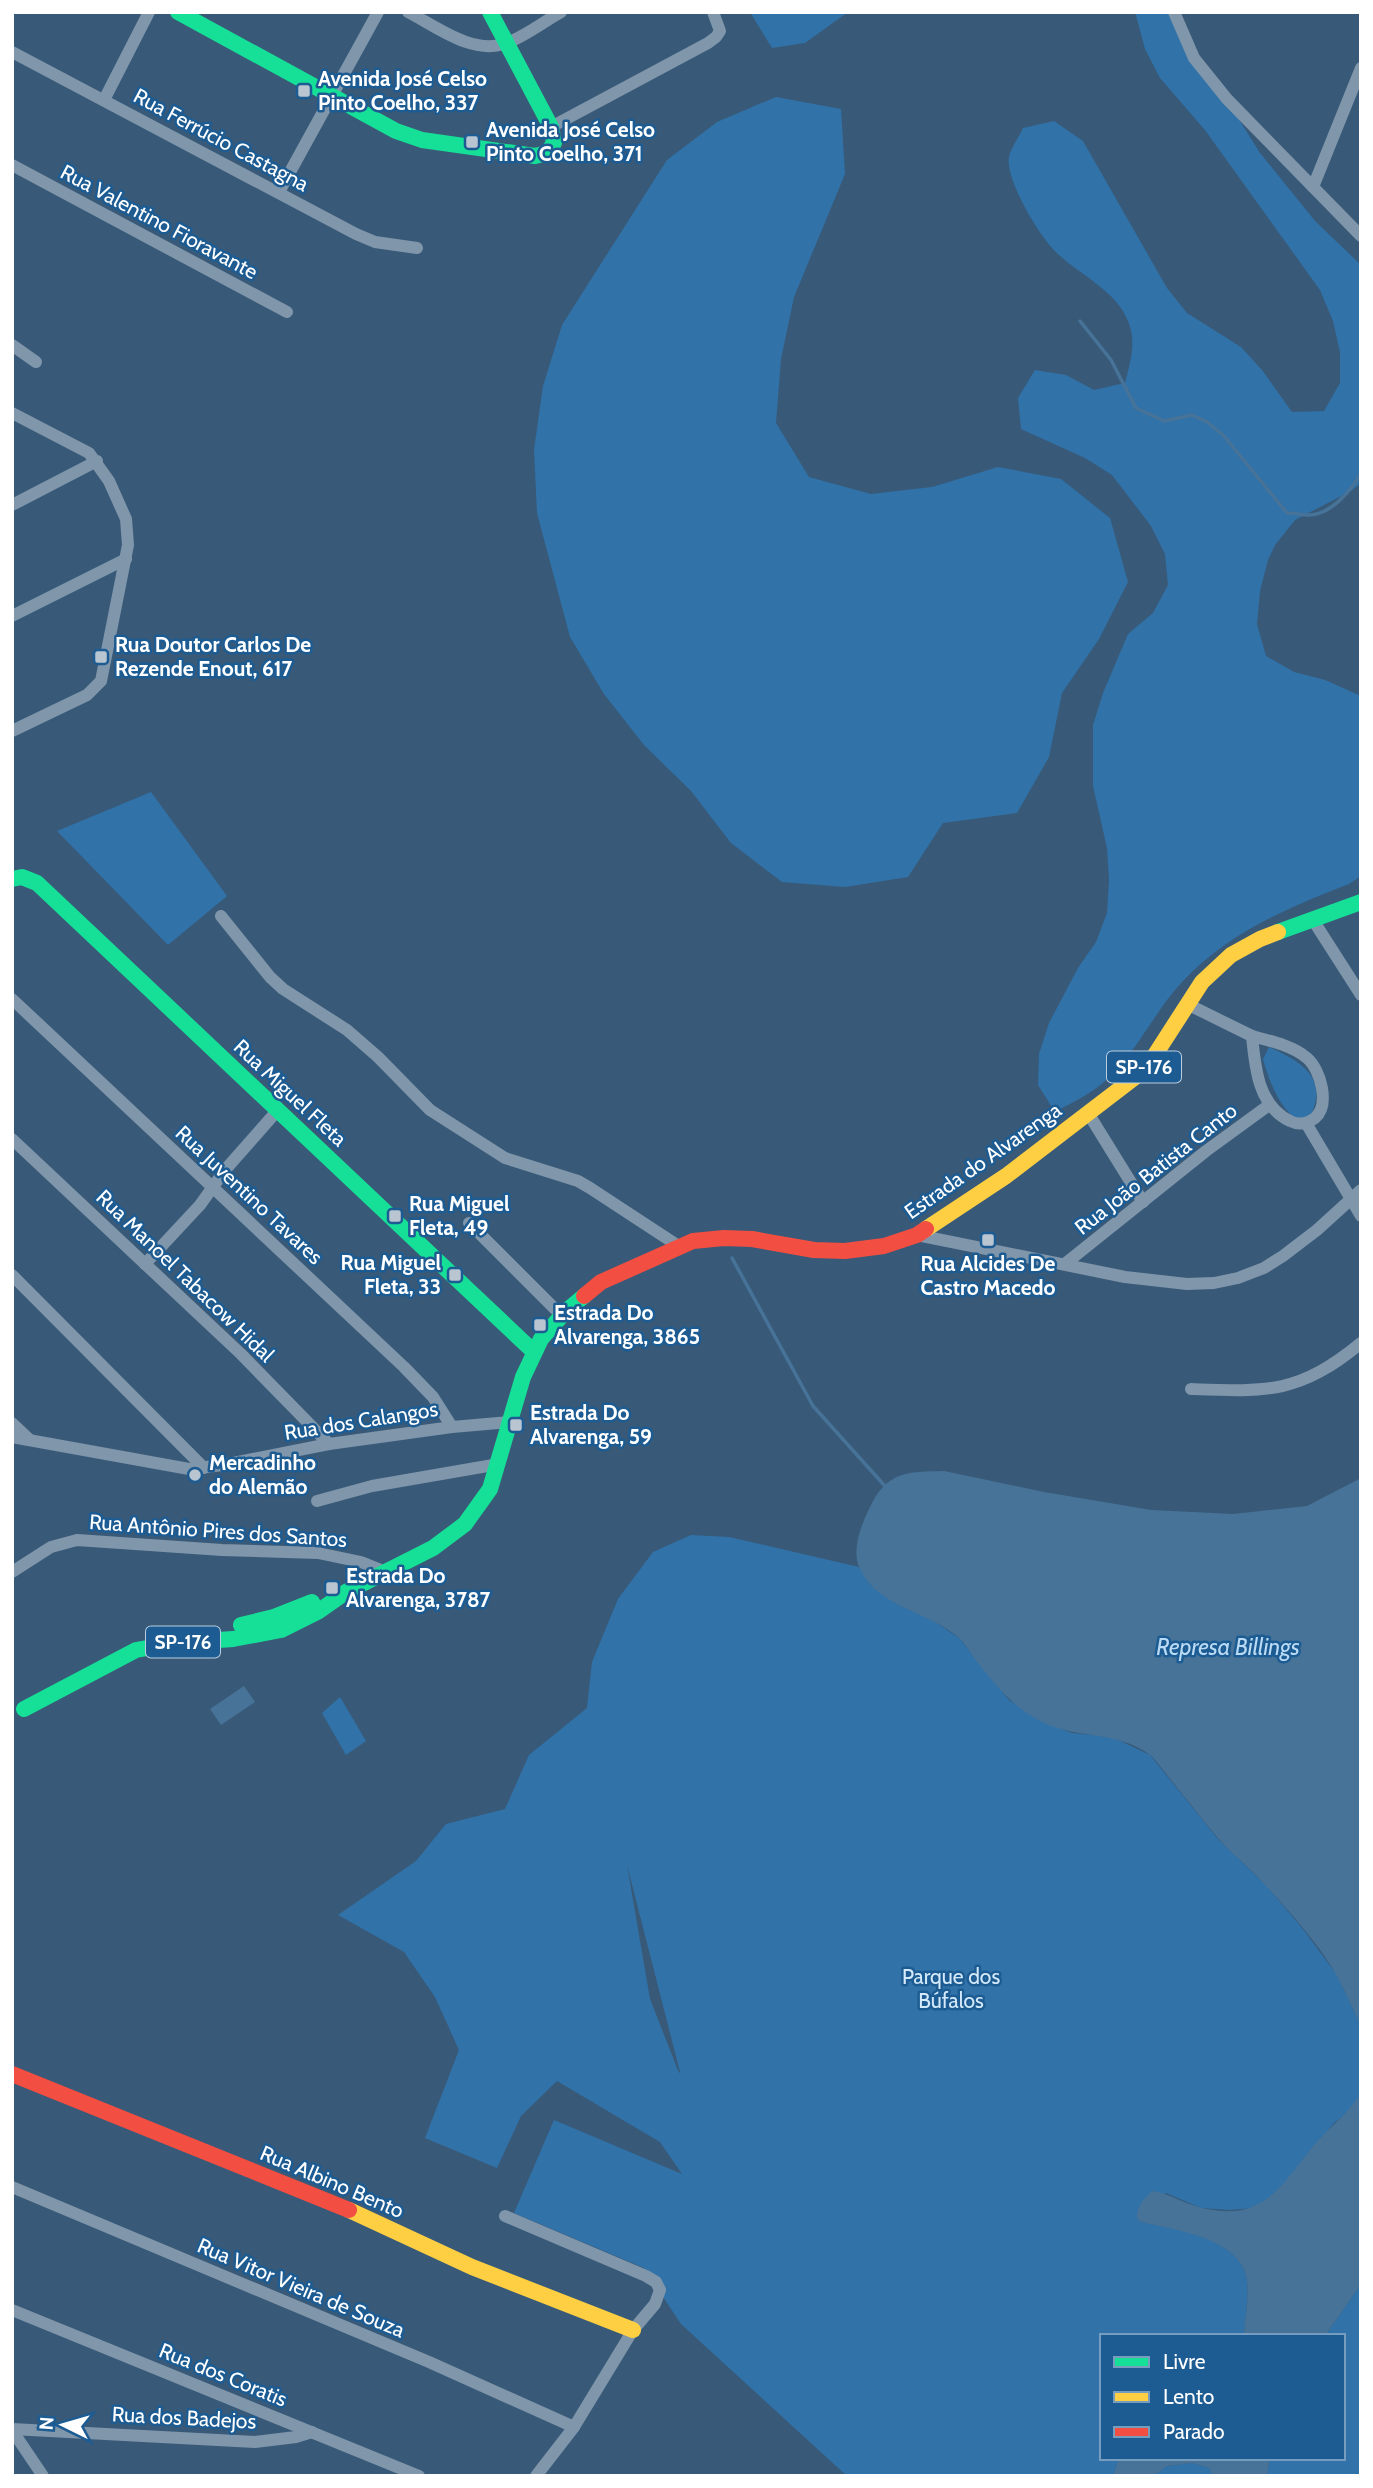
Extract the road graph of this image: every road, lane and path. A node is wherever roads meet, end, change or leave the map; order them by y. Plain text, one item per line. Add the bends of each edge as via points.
1 (149, 12) edge
2 (178, 12) edge
3 (378, 12) edge
4 (408, 12) edge
5 (490, 12) edge
6 (561, 12) edge
7 (713, 12) edge
8 (1174, 12) edge
9 (506, 44) junction
10 (12, 52) edge
11 (1361, 68) edge
12 (333, 98) junction
13 (104, 100) junction
14 (551, 127) junction
15 (12, 165) edge
16 (1313, 187) junction
17 (279, 192) junction
18 (1361, 236) edge
19 (417, 248) dead end
20 (287, 312) dead end
21 (12, 345) edge
22 (36, 362) dead end
23 (12, 413) edge
24 (97, 461) junction
25 (12, 505) edge
26 (126, 559) junction
27 (12, 616) edge
28 (12, 731) edge
29 (12, 879) edge
30 (1361, 902) edge
31 (221, 916) dead end
32 (1314, 920) junction
33 (1361, 995) edge
34 (12, 999) edge
35 (1187, 1004) junction
36 (1252, 1036) junction
37 (1269, 1105) junction
38 (277, 1111) junction
39 (1088, 1113) junction
40 (1306, 1123) junction
41 (12, 1139) edge
42 (213, 1188) junction
43 (1361, 1190) edge
44 (1351, 1201) junction
45 (1143, 1202) junction
46 (1361, 1216) edge
47 (469, 1223) dead end
48 (917, 1234) junction
49 (680, 1247) junction
50 (1066, 1263) junction
51 (145, 1264) junction
52 (12, 1275) edge
53 (562, 1316) junction
54 (1361, 1343) edge
55 (534, 1352) junction
56 (1191, 1389) dead end
57 (510, 1422) junction
58 (12, 1423) edge
59 (452, 1427) junction
60 (12, 1437) edge
61 (30, 1440) junction
62 (329, 1444) junction
63 (499, 1464) junction
64 (204, 1468) junction
65 (317, 1501) dead end
66 (12, 1572) edge
67 (386, 1572) junction
68 (18, 1714) edge
69 (12, 2074) edge
70 (12, 2187) edge
71 (505, 2216) dead end
72 (12, 2309) edge
73 (633, 2330) junction
74 (574, 2427) junction
75 (12, 2429) edge
76 (312, 2432) junction
77 (392, 2471) edge
78 (43, 2476) edge
79 (419, 2476) edge
80 (536, 2476) edge

1 - 13 street
2 - 12 street
3 - 12 street
4 - 9 street via 473,45
5 - 9 street
6 - 9 street
7 - 14 street via 719,34 698,49
8 - 16 street via 1194,58 1227,99
9 - 14 street
10 - 13 street, Rua Ferrúcio Castagna
11 - 16 street
12 - 14 street via 410,136 536,156 554,149
12 - 17 street
13 - 17 street, Rua Ferrúcio Castagna
15 - 20 street, Rua Valentino Fioravante
16 - 18 street
17 - 19 street, Rua Ferrúcio Castagna via 356,234
21 - 22 street
23 - 24 street via 81,447
24 - 25 street
24 - 26 street via 125,519
26 - 27 street
26 - 28 street via 104,674 97,687
29 - 38 street, Rua Miguel Fleta via 22,877 37,883
30 - 32 street, Estrada do Alvarenga / SP-176
31 - 49 street via 283,989 347,1030 430,1110 505,1158 578,1181
32 - 33 street
32 - 35 street, Estrada do Alvarenga / SP-176 via 1231,955 1202,982
34 - 42 street, Rua Juventino Tavares
35 - 36 street
35 - 39 street, Estrada do Alvarenga / SP-176 via 1135,1078
36 - 37 street via 1259,1080
36 - 40 street via 1289,1048 1313,1065 1320,1079 1321,1104 1317,1116
37 - 40 street via 1283,1118
37 - 45 street, Rua João Batista Canto
38 - 42 street
38 - 55 street, Rua Miguel Fleta
39 - 45 street
39 - 48 street, Estrada do Alvarenga / SP-176
40 - 44 street
41 - 51 street, Rua Manoel Tabacow Hidal
42 - 51 street
42 - 59 street, Rua Juventino Tavares via 422,1385
43 - 44 street
44 - 46 street
44 - 50 street via 1283,1256 1264,1268 1226,1280 1186,1284
45 - 50 street, Rua João Batista Canto
47 - 53 street
48 - 49 street, Estrada do Alvarenga / SP-176 via 884,1246 845,1251 724,1238
48 - 50 street
49 - 53 street, Estrada do Alvarenga / SP-176 via 601,1282
51 - 62 street, Rua Manoel Tabacow Hidal
52 - 64 street
53 - 55 street, Estrada do Alvarenga / SP-176
54 - 56 street via 1337,1363 1295,1384 1254,1391
55 - 57 street, Estrada do Alvarenga / SP-176
57 - 59 street, Rua dos Calangos
57 - 63 street, Estrada do Alvarenga / SP-176
58 - 61 street
59 - 62 street, Rua dos Calangos
60 - 61 street, Rua dos Calangos
61 - 64 street, Rua dos Calangos
62 - 64 street, Rua dos Calangos
63 - 65 street via 372,1486
63 - 67 street, Estrada do Alvarenga / SP-176 via 490,1489 465,1524 433,1548
66 - 67 street, Rua Antônio Pires dos Santos via 51,1547 77,1539 318,1553
67 - 68 street, Estrada do Alvarenga / SP-176 via 281,1630 136,1650
69 - 73 street, Rua Albino Bento
70 - 74 street, Rua Vitor Vieira de Souza
71 - 73 street via 656,2283 658,2299
72 - 76 street, Rua dos Coratis
73 - 74 street
74 - 80 street
75 - 76 street, Rua dos Badejos via 255,2442
75 - 78 street
76 - 77 street, Rua dos Coratis
77 - 79 street, Rua dos Coratis

